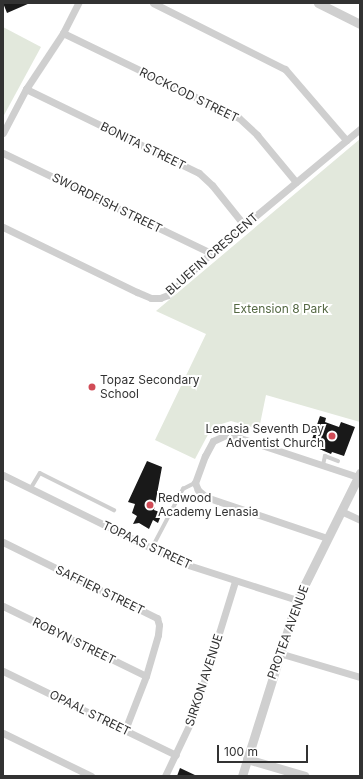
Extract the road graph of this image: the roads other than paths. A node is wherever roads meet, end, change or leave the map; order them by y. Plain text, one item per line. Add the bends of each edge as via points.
1 (78, 3) edge
2 (153, 3) edge
3 (318, 3) edge
4 (360, 24) edge
5 (63, 33) junction
6 (26, 89) junction
7 (360, 129) edge
8 (3, 133) edge
9 (346, 140) junction
10 (3, 152) edge
11 (296, 182) junction
12 (244, 225) junction
13 (3, 227) edge
14 (211, 253) junction
15 (338, 461) dead end
16 (323, 465) junction
17 (359, 474) edge
18 (3, 475) edge
19 (195, 483) junction
20 (30, 488) junction
21 (114, 510) dead end
22 (341, 511) junction
23 (360, 520) edge
24 (327, 538) junction
25 (3, 542) edge
26 (152, 548) junction
27 (235, 581) junction
28 (297, 600) junction
29 (3, 606) edge
30 (279, 653) junction
31 (3, 671) edge
32 (146, 676) junction
33 (360, 677) edge
34 (125, 730) junction
35 (3, 733) edge
36 (176, 754) junction
37 (247, 759) junction
38 (91, 776) edge
39 (165, 776) edge
40 (242, 776) edge
41 (305, 776) edge

1 - 5 street
2 - 9 street via 285,69
3 - 4 street
5 - 6 street
5 - 11 street, ROCKCOD STREET via 238,118 257,135
6 - 8 street
6 - 12 street, BONITA STREET via 199,173
7 - 9 street, BLUEFIN CRESCENT
9 - 11 street, BLUEFIN CRESCENT
10 - 14 street, SWORDFISH STREET
11 - 12 street, BLUEFIN CRESCENT
12 - 14 street, BLUEFIN CRESCENT
13 - 14 street, BLUEFIN CRESCENT via 151,298 168,295
15 - 16 lane via 324,456
16 - 17 street
16 - 19 street via 224,434 213,441 196,474
17 - 22 street, PROTEA AVENUE
18 - 20 street, TOPAAS STREET
19 - 24 street via 201,494 212,501
19 - 26 lane via 183,489
20 - 21 lane via 40,473
20 - 26 street, TOPAAS STREET
22 - 23 street
22 - 24 street, PROTEA AVENUE
24 - 28 street, PROTEA AVENUE
25 - 32 street, SAFFIER STREET via 154,616 158,620 159,630
26 - 27 street, TOPAAS STREET via 188,565
27 - 28 street, TOPAAS STREET
27 - 36 street, SIRKON AVENUE via 198,704
28 - 30 street, PROTEA AVENUE
29 - 32 street, ROBYN STREET
30 - 33 street
30 - 37 street, PROTEA AVENUE
31 - 34 street, OPAAL STREET
32 - 34 street, SAFFIER STREET
34 - 36 street, OPAAL STREET
35 - 38 street
36 - 39 street, SIRKON AVENUE
37 - 40 street, PROTEA AVENUE
37 - 41 street

